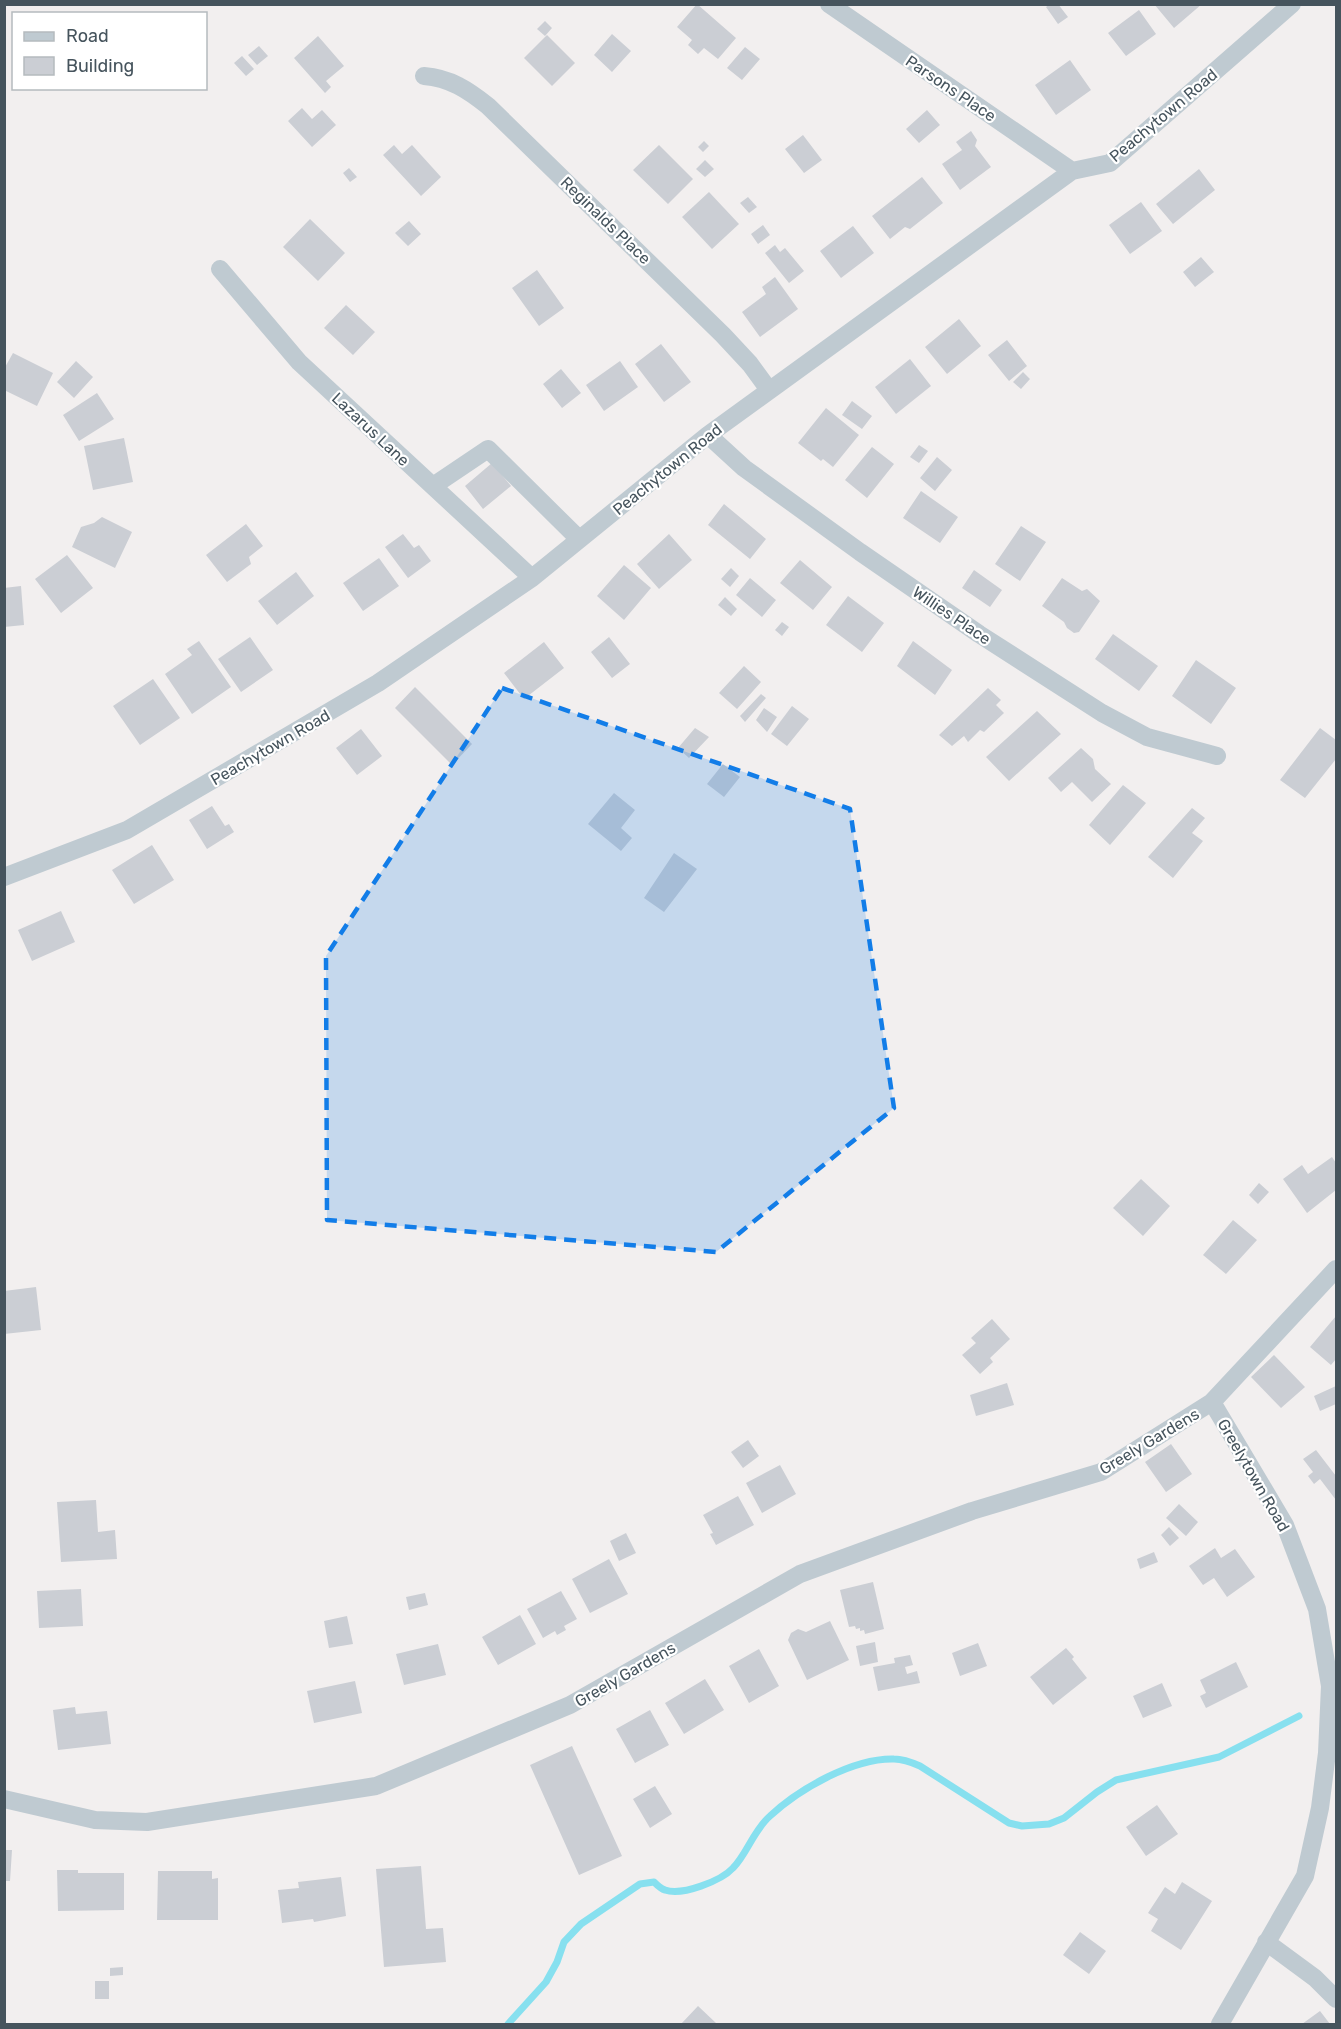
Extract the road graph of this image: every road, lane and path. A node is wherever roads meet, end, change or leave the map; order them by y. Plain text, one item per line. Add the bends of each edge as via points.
1 (829, 4) edge
2 (1292, 4) edge
3 (424, 76) dead end
4 (1072, 171) junction
5 (220, 269) dead end
6 (769, 390) junction
7 (708, 435) junction
8 (433, 486) junction
9 (579, 539) junction
10 (532, 578) junction
11 (1217, 756) dead end
12 (4, 877) edge
13 (1336, 1269) edge
14 (1212, 1402) junction
15 (5, 1797) edge
16 (1266, 1942) junction
17 (1336, 1999) edge
18 (1220, 2025) edge

1 - 4 street, Parsons Place
2 - 4 street, Peachytown Road via 1110,163
3 - 6 street, Reginalds Place via 458,84 488,106 723,335
4 - 6 street, Peachytown Road
5 - 8 street, Lazarus Lane via 299,362
6 - 7 street, Peachytown Road
7 - 9 street, Peachytown Road
7 - 11 street, Willies Place via 744,468 860,552 1102,713 1147,737
8 - 9 street via 488,449
8 - 10 street, Lazarus Lane
9 - 10 street, Peachytown Road
10 - 12 street, Peachytown Road via 378,683 127,830
13 - 14 street, Greelytown Road
14 - 15 street, Greely Gardens via 1101,1472 972,1511 800,1574 570,1705 376,1786 147,1822 95,1820
14 - 16 street, Greelytown Road via 1285,1525 1317,1609 1330,1686 1328,1753 1305,1876
16 - 17 street via 1315,1978
16 - 18 street, Greelytown Road

